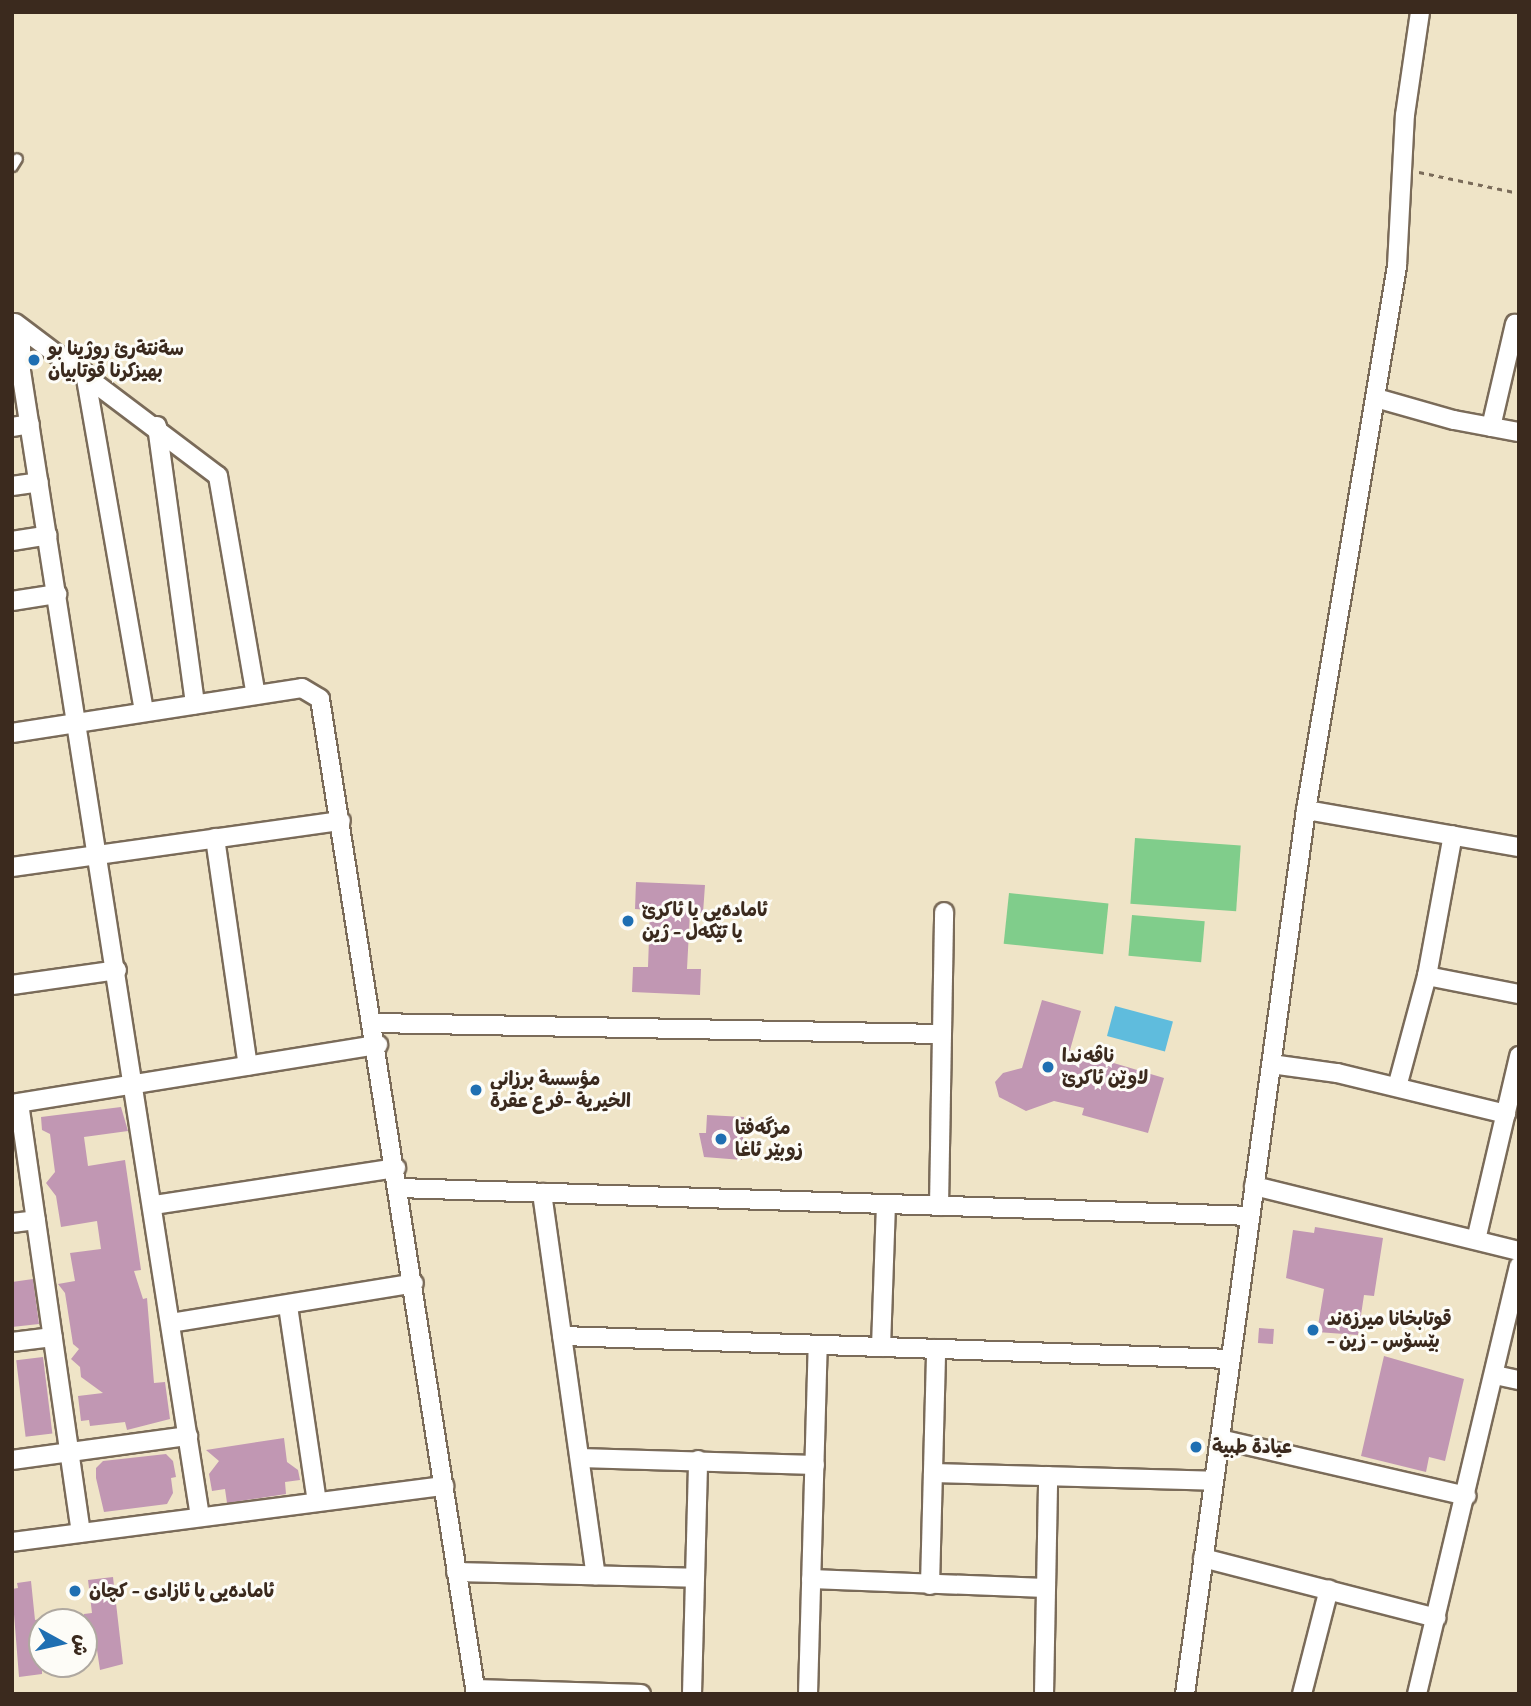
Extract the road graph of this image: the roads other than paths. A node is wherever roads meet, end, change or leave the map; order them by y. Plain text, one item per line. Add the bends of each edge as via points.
1 (1420, 12) edge
2 (17, 324) edge
3 (1515, 324) dead end
4 (17, 371) edge
5 (85, 373) junction
6 (1376, 398) junction
7 (21, 426) edge
8 (157, 426) junction
9 (1490, 427) junction
10 (1519, 432) edge
11 (39, 482) junction
12 (12, 486) edge
13 (47, 535) junction
14 (12, 541) edge
15 (57, 594) junction
16 (12, 601) edge
17 (256, 695) junction
18 (195, 704) junction
19 (144, 712) junction
20 (78, 723) junction
21 (12, 733) edge
22 (1306, 810) junction
23 (341, 821) junction
24 (1453, 835) junction
25 (215, 838) junction
26 (1519, 847) edge
27 (99, 855) junction
28 (12, 867) edge
29 (944, 912) dead end
30 (117, 970) junction
31 (1427, 976) junction
32 (12, 985) edge
33 (1519, 994) edge
34 (374, 1023) junction
35 (942, 1034) junction
36 (378, 1045) junction
37 (1519, 1056) edge
38 (1271, 1064) junction
39 (248, 1066) junction
40 (136, 1084) junction
41 (1397, 1087) junction
42 (16, 1103) edge
43 (1506, 1114) junction
44 (396, 1168) junction
45 (1254, 1186) junction
46 (399, 1188) junction
47 (542, 1194) junction
48 (886, 1204) junction
49 (154, 1205) junction
50 (939, 1206) junction
51 (1250, 1216) junction
52 (36, 1220) junction
53 (12, 1223) edge
54 (1476, 1240) junction
55 (1519, 1251) edge
56 (1519, 1266) edge
57 (414, 1283) junction
58 (288, 1306) junction
59 (171, 1323) junction
60 (562, 1336) junction
61 (53, 1337) junction
62 (12, 1342) edge
63 (818, 1345) junction
64 (881, 1348) junction
65 (936, 1349) junction
66 (1231, 1360) junction
67 (1495, 1375) junction
68 (1519, 1380) edge
69 (188, 1436) junction
70 (1220, 1439) junction
71 (70, 1452) junction
72 (580, 1458) junction
73 (12, 1460) edge
74 (698, 1460) junction
75 (815, 1465) junction
76 (933, 1473) junction
77 (1048, 1476) junction
78 (1214, 1481) junction
79 (444, 1486) junction
80 (1467, 1496) junction
81 (317, 1502) junction
82 (200, 1517) junction
83 (81, 1533) junction
84 (12, 1542) edge
85 (1203, 1558) junction
86 (456, 1572) junction
87 (596, 1575) junction
88 (695, 1578) junction
89 (811, 1579) junction
90 (930, 1585) junction
91 (1046, 1588) junction
92 (1329, 1589) junction
93 (1436, 1618) junction
94 (476, 1692) edge
95 (641, 1694) edge
96 (692, 1694) edge
97 (808, 1694) edge
98 (1044, 1694) edge
99 (1185, 1694) edge
100 (1302, 1694) edge
101 (1417, 1694) edge

1 - 6 street via 1405,115 1397,266
2 - 4 street
2 - 5 street
3 - 9 street
4 - 7 street
5 - 8 street
5 - 19 street
6 - 9 street
6 - 22 street
7 - 11 street
8 - 17 street via 208,464 221,483
8 - 18 street
9 - 10 street
11 - 12 street
11 - 13 street
13 - 14 street
13 - 15 street
15 - 16 street
15 - 20 street
17 - 18 street
17 - 23 street via 302,688 317,694
18 - 19 street
19 - 20 street
20 - 21 street
20 - 27 street
22 - 24 street
22 - 38 street
23 - 25 street
23 - 34 street
24 - 26 street
24 - 31 street
25 - 27 street
25 - 39 street
27 - 28 street
27 - 30 street
29 - 35 street
30 - 32 street
30 - 40 street
31 - 33 street
31 - 41 street
34 - 35 street
34 - 36 street
35 - 50 street
36 - 39 street
36 - 44 street
37 - 43 street
38 - 41 street
38 - 45 street
39 - 40 street
40 - 42 street
40 - 49 street
41 - 43 street
42 - 52 street
43 - 54 street
44 - 46 street
44 - 49 street
45 - 51 street
45 - 54 street
46 - 47 street
46 - 57 street
47 - 48 street
47 - 60 street
48 - 50 street
48 - 64 street
49 - 59 street
50 - 51 street
51 - 66 street
52 - 53 street
52 - 61 street
54 - 55 street
56 - 67 street
57 - 58 street
57 - 79 street
58 - 59 street
58 - 81 street
59 - 69 street
60 - 63 street
60 - 72 street
61 - 62 street
61 - 71 street
63 - 64 street
63 - 75 street
64 - 65 street
65 - 66 street
65 - 76 street
66 - 70 street
67 - 68 street
67 - 80 street
69 - 71 street
69 - 82 street
70 - 78 street
70 - 80 street
71 - 73 street
71 - 83 street
72 - 74 street
72 - 87 street
74 - 75 street
74 - 88 street
75 - 89 street
76 - 77 street
76 - 90 street
77 - 78 street
77 - 91 street
78 - 85 street
79 - 81 street
79 - 86 street
80 - 93 street
81 - 82 street
82 - 83 street
83 - 84 street
85 - 92 street
85 - 99 street
86 - 87 street
86 - 94 street
87 - 88 street
88 - 96 street
89 - 90 street
89 - 97 street
90 - 91 street
91 - 98 street
92 - 93 street
92 - 100 street
93 - 101 street
94 - 95 street

